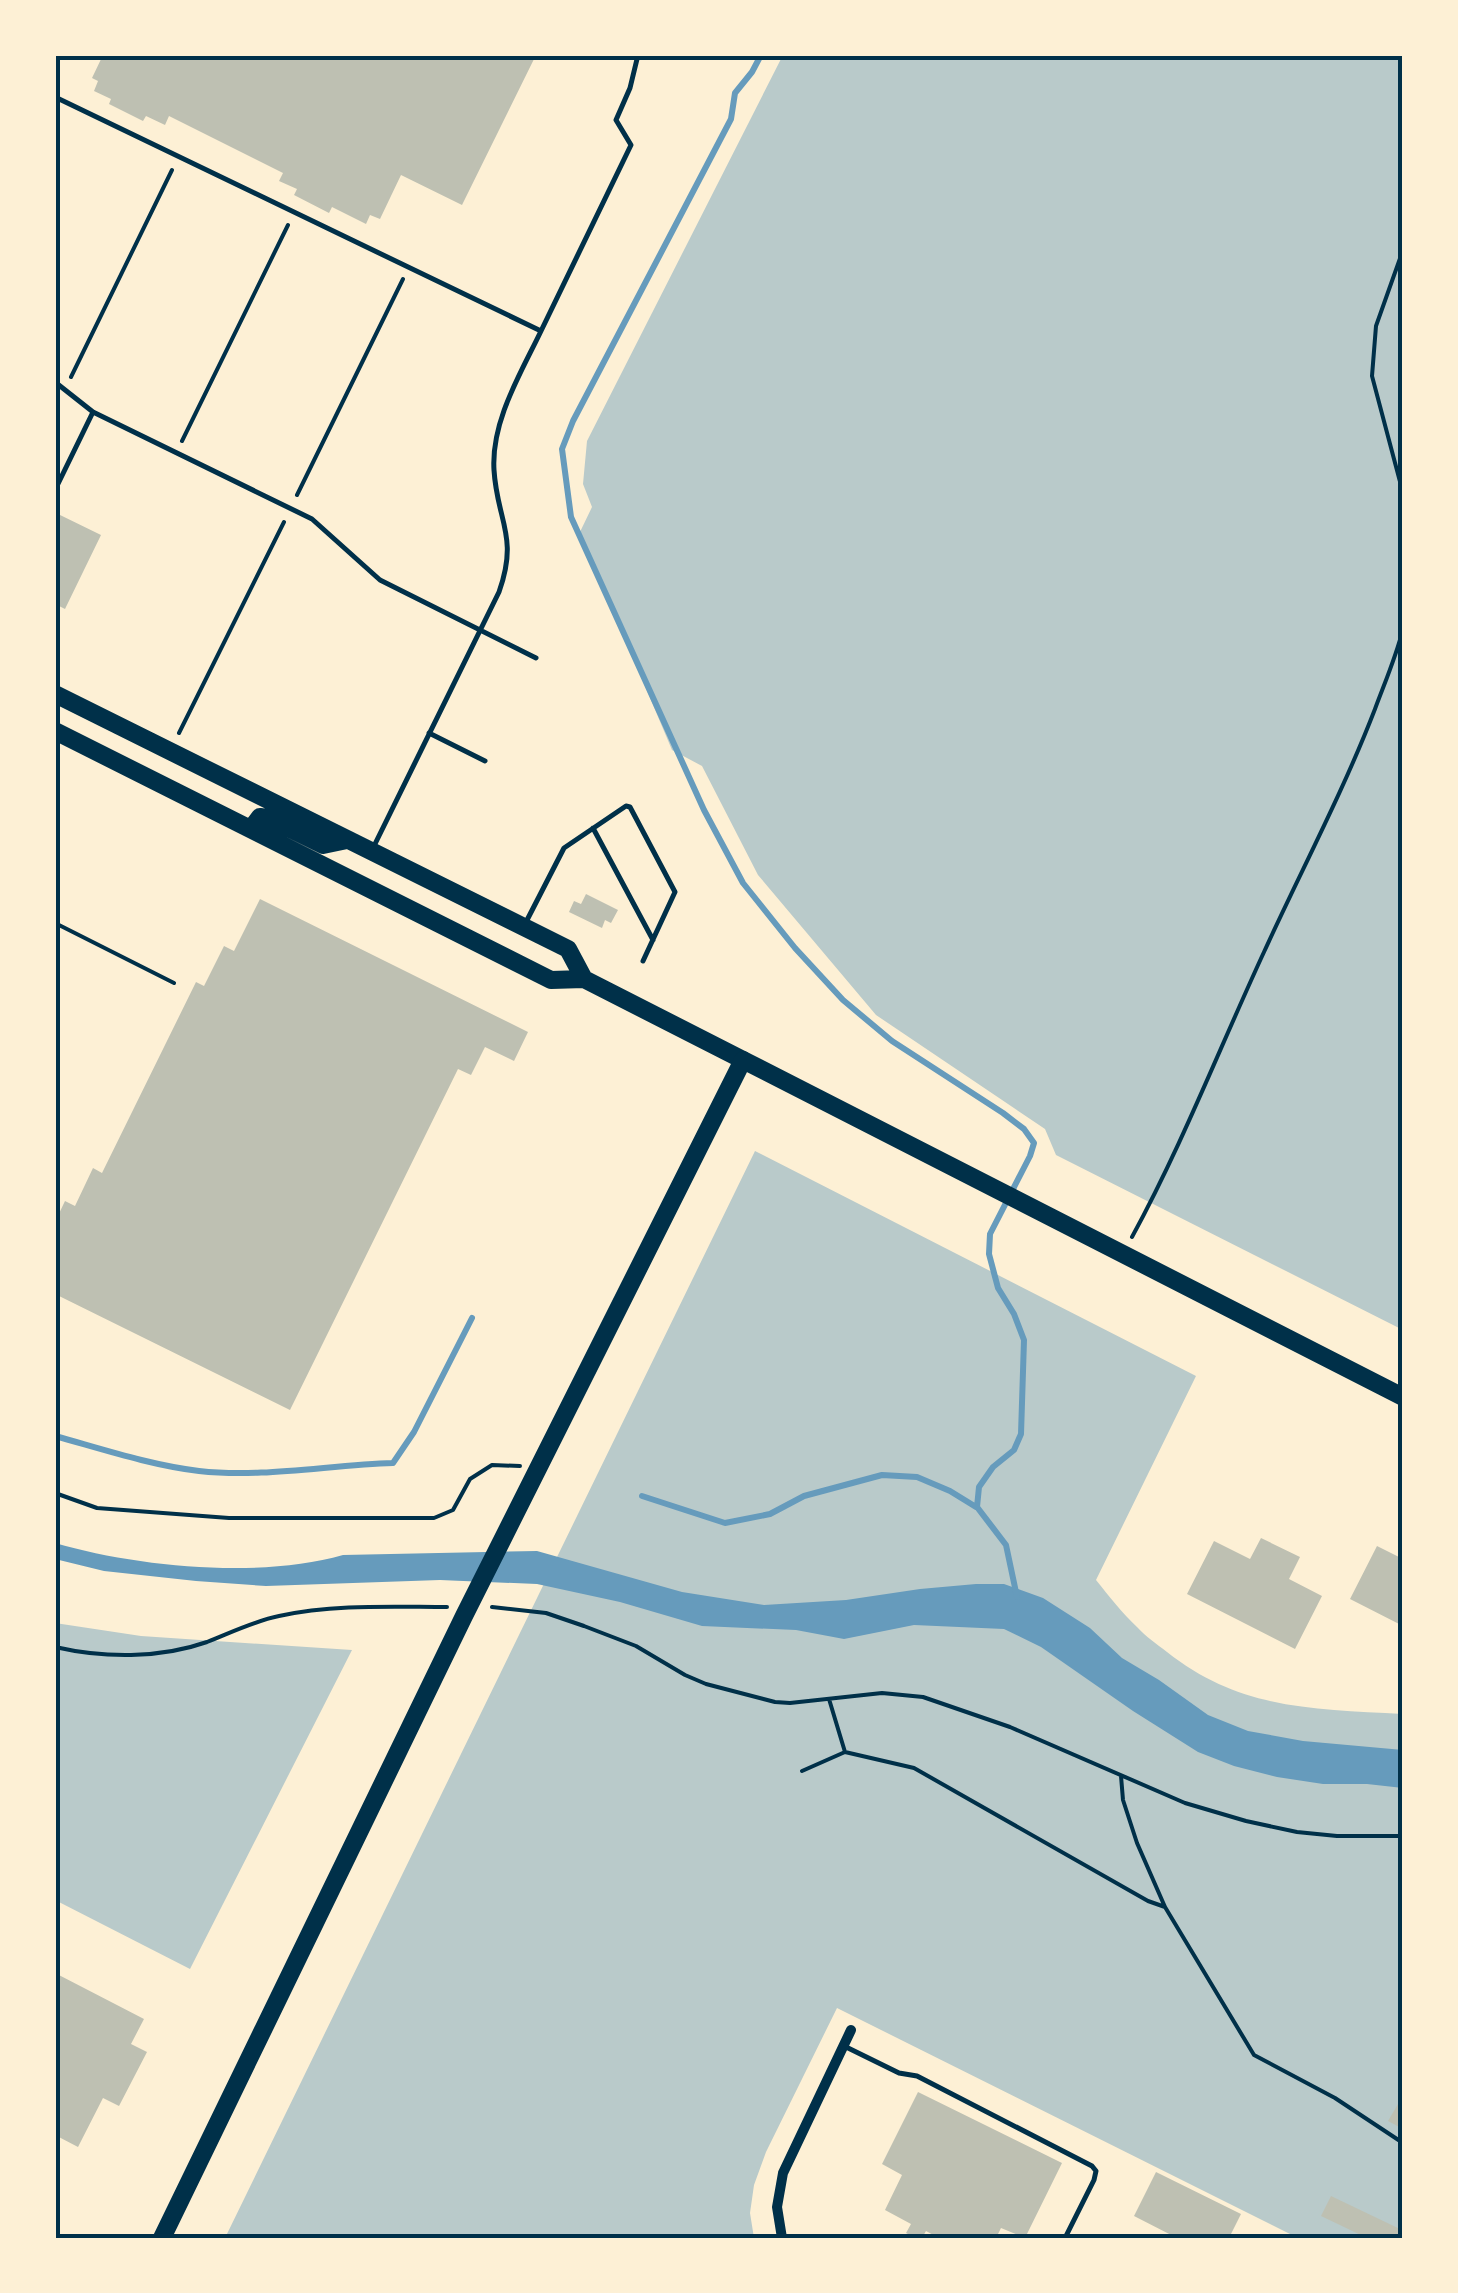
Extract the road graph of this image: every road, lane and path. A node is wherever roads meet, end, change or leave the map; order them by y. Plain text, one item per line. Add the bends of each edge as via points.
1 (638, 55) edge
2 (55, 97) edge
3 (179, 156) junction
4 (294, 212) junction
5 (1403, 250) edge
6 (541, 330) junction
7 (55, 382) edge
8 (65, 390) junction
9 (93, 412) junction
10 (177, 453) junction
11 (55, 490) edge
12 (1403, 492) edge
13 (1403, 629) edge
14 (480, 630) junction
15 (536, 658) dead end
16 (55, 694) edge
17 (55, 731) edge
18 (429, 733) junction
19 (485, 761) dead end
20 (251, 828) junction
21 (593, 828) junction
22 (347, 840) junction
23 (370, 853) junction
24 (55, 923) edge
25 (524, 926) junction
26 (653, 940) junction
27 (643, 961) dead end
28 (584, 979) junction
29 (174, 983) dead end
30 (743, 1060) junction
31 (1123, 1254) junction
32 (1403, 1397) edge
33 (540, 1467) junction
34 (55, 1492) edge
35 (492, 1607) dead end
36 (458, 1612) junction
37 (55, 1647) edge
38 (829, 1699) junction
39 (844, 1752) junction
40 (802, 1771) dead end
41 (1120, 1775) junction
42 (1403, 1836) edge
43 (1164, 1907) junction
44 (852, 2030) dead end
45 (844, 2046) junction
46 (1403, 2143) edge
47 (162, 2238) edge
48 (782, 2238) edge
49 (1064, 2238) edge

1 - 6 lane via 616,120 631,145
2 - 3 lane
3 - 4 lane
3 - 8 path
4 - 6 lane
4 - 10 path
5 - 12 path via 1376,326 1372,376
6 - 14 lane via 499,426 494,470 508,560
7 - 8 lane
8 - 9 lane
9 - 10 lane
9 - 11 lane
10 - 14 lane via 312,519 380,580
13 - 31 path via 1322,833
14 - 15 lane
14 - 18 lane
16 - 22 main road
17 - 20 main road
18 - 19 lane
18 - 23 lane
20 - 22 main road via 268,818 324,845
20 - 28 main road via 551,980
21 - 25 lane via 564,848
21 - 26 lane
21 - 26 lane via 630,807 674,888
22 - 23 main road
23 - 25 main road
24 - 29 path
25 - 28 main road via 568,949
26 - 27 lane
28 - 30 main road
30 - 31 main road
30 - 33 main road
31 - 32 main road
33 - 34 path via 492,1465 470,1479 453,1510 434,1518 230,1518 97,1508
33 - 36 main road
35 - 38 path via 546,1613 600,1632 706,1684 775,1702
36 - 37 path via 322,1610 277,1616 158,1653
36 - 47 main road
38 - 39 path
38 - 41 path via 923,1697
39 - 40 path
39 - 43 path via 914,1768
41 - 42 path via 1185,1803 1297,1832
41 - 43 path via 1123,1800
43 - 46 path via 1254,2055
44 - 45 street
45 - 48 street via 783,2173 777,2207
45 - 49 lane via 1092,2166 1094,2180

